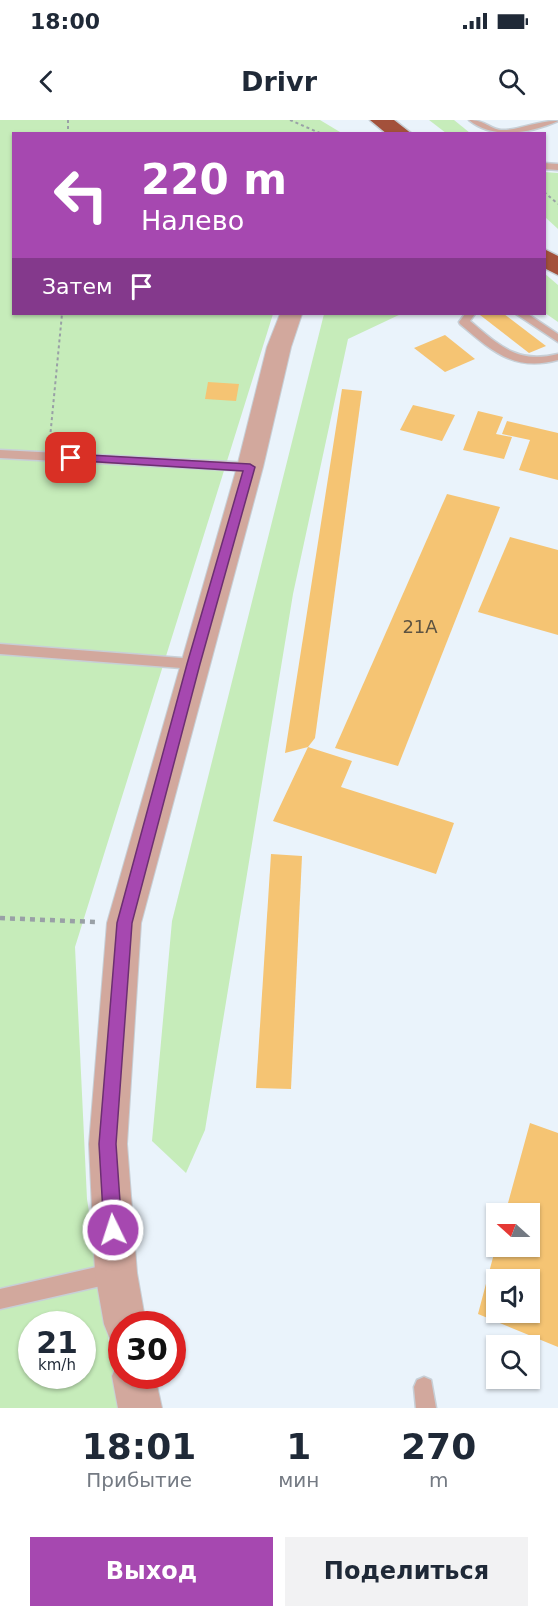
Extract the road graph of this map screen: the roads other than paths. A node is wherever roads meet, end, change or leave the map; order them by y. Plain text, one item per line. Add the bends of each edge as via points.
1 (380, 120) edge
2 (402, 120) edge
3 (474, 120) edge
4 (520, 120) edge
5 (554, 120) edge
6 (399, 132) edge
7 (419, 132) edge
8 (496, 132) edge
9 (500, 132) edge
10 (502, 132) edge
11 (551, 244) edge
12 (558, 268) edge
13 (291, 315) edge
14 (469, 315) edge
15 (522, 315) edge
16 (558, 339) edge
17 (558, 357) edge
18 (0, 454) edge
19 (250, 467) junction
20 (0, 649) edge
21 (194, 664) junction
22 (116, 1273) junction
23 (0, 1299) edge
24 (123, 1311) edge
25 (424, 1387) dead end
26 (136, 1389) edge
27 (140, 1408) edge
28 (426, 1408) edge

1 - 6 highway
2 - 7 highway
3 - 8 lane
4 - 9 lane
5 - 10 lane
11 - 12 highway
13 - 19 street
14 - 17 lane via 465,322 502,352 526,363
15 - 16 lane
18 - 19 lane
19 - 21 street
20 - 21 lane
21 - 22 street via 124,923 108,1144
22 - 23 lane
22 - 24 street
25 - 28 lane
26 - 27 street

